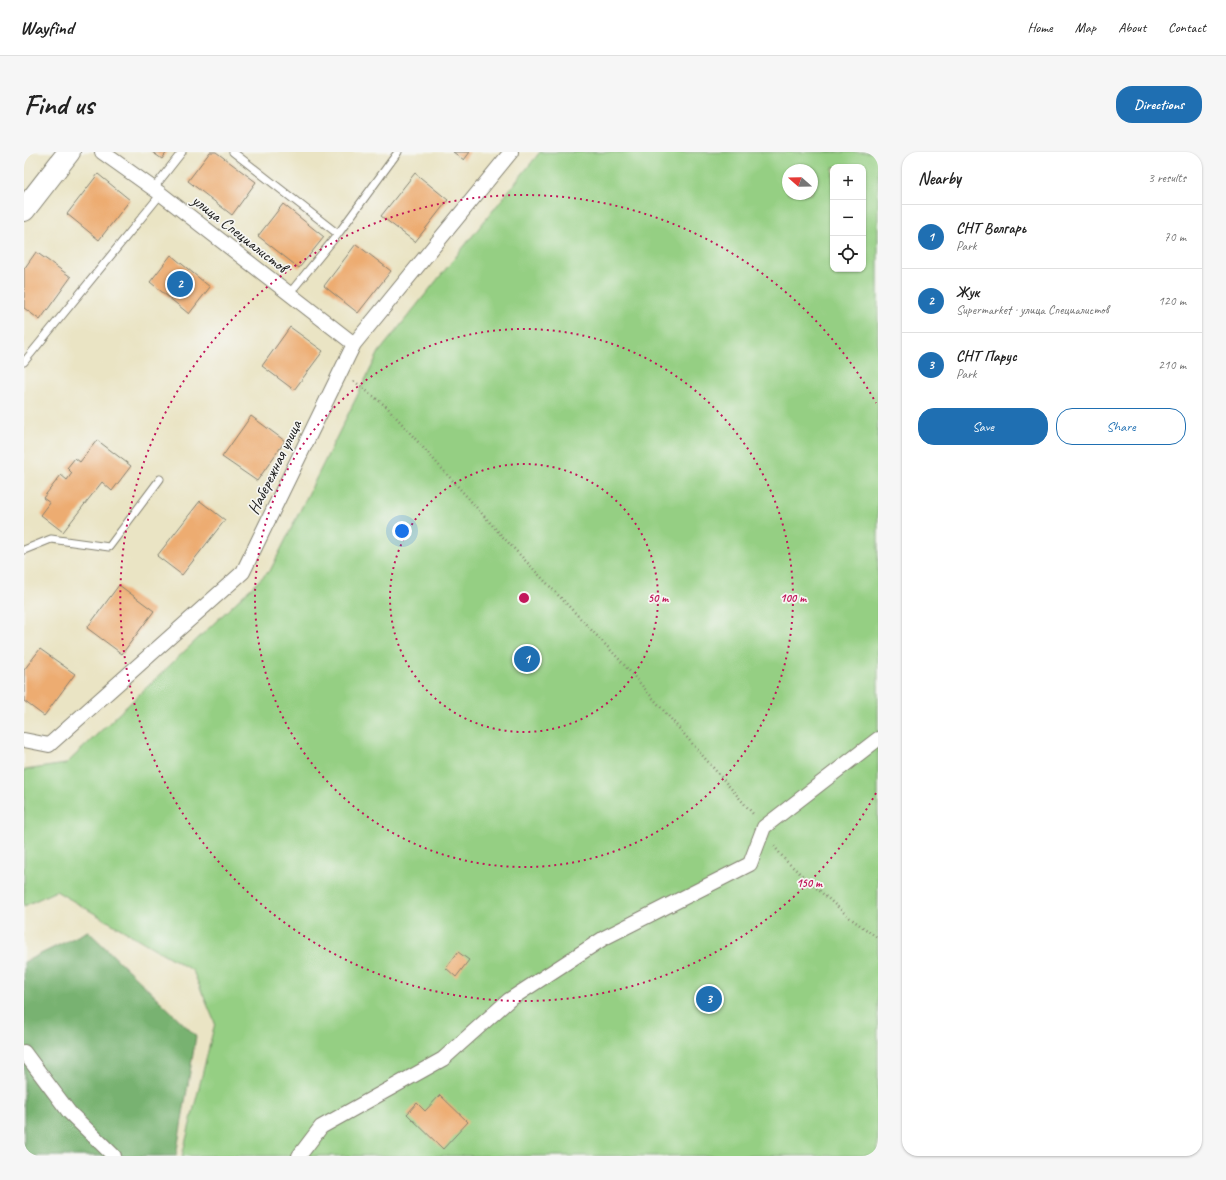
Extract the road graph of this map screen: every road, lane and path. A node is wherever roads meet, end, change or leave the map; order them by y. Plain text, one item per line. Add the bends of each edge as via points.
1 (69, 152) edge
2 (102, 152) edge
3 (182, 152) edge
4 (233, 152) edge
5 (398, 152) edge
6 (511, 152) edge
7 (157, 192) junction
8 (24, 210) edge
9 (338, 234) junction
10 (289, 294) junction
11 (354, 344) junction
12 (24, 362) edge
13 (341, 371) junction
14 (160, 479) dead end
15 (24, 550) edge
16 (878, 739) edge
17 (24, 740) edge
18 (764, 827) junction
19 (878, 938) edge
20 (24, 1052) edge
21 (114, 1156) edge
22 (299, 1156) edge

1 - 8 main road
2 - 7 street, улица Специалистов
3 - 7 lane
4 - 9 lane
5 - 9 lane
6 - 11 street, Набережная улица
7 - 10 street, улица Специалистов
7 - 12 lane
9 - 10 lane
10 - 11 street, улица Специалистов
11 - 13 street, Набережная улица
13 - 17 street, Набережная улица via 243,572 49,745
13 - 18 path via 387,407 501,535 619,659
14 - 15 lane via 109,547 51,540
16 - 18 street
18 - 19 path via 775,849 786,861 850,918
18 - 22 street via 750,864 604,938 509,1000 443,1059 321,1126
20 - 21 street via 69,1112

